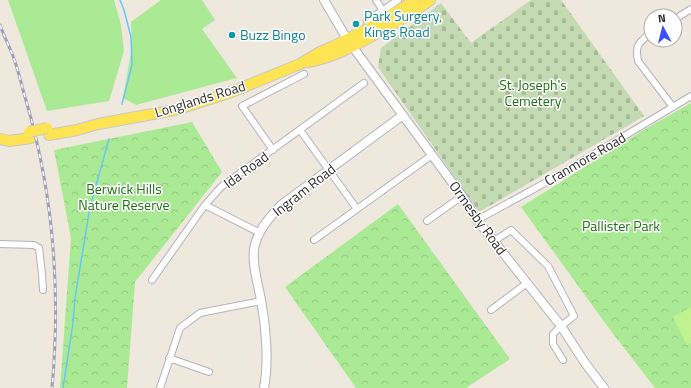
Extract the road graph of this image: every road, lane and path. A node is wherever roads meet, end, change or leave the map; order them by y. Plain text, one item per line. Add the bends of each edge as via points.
1 (324, 0) edge
2 (376, 0) edge
3 (398, 0) edge
4 (414, 0) edge
5 (430, 0) edge
6 (383, 11) junction
7 (367, 21) dead end
8 (643, 39) edge
9 (350, 43) junction
10 (304, 74) dead end
11 (364, 83) dead end
12 (691, 96) edge
13 (673, 106) junction
14 (403, 115) junction
15 (300, 130) junction
16 (0, 133) edge
17 (30, 135) junction
18 (0, 140) edge
19 (273, 150) junction
20 (432, 155) junction
21 (329, 170) junction
22 (462, 196) junction
23 (205, 205) junction
24 (357, 209) junction
25 (477, 220) junction
26 (427, 221) dead end
27 (260, 233) junction
28 (314, 240) dead end
29 (494, 241) junction
30 (0, 244) edge
31 (152, 280) dead end
32 (527, 283) junction
33 (42, 290) dead end
34 (261, 301) junction
35 (491, 310) dead end
36 (561, 326) junction
37 (169, 358) junction
38 (563, 360) dead end
39 (209, 372) dead end
40 (160, 388) edge
41 (264, 388) edge
42 (604, 388) edge

1 - 9 street, Ormesby Road
2 - 6 street
3 - 6 street
4 - 9 main road, Longlands Road
5 - 9 main road, Longlands Road via 408,15
6 - 7 street
8 - 13 street via 638,45 638,61
9 - 14 street, Ormesby Road
9 - 17 main road, Longlands Road, bridge via 343,52 300,64 229,93 175,110 98,124 75,125
10 - 19 street via 242,106
11 - 15 street, Ida Road
12 - 13 street, Cranmore Road
13 - 25 street, Cranmore Road via 554,178
14 - 20 street, Ormesby Road
14 - 21 street, Ingram Road
15 - 19 street, Ida Road
15 - 21 street
16 - 17 main road, Longlands Road
17 - 18 main road, Longlands Road via 9,141
19 - 23 street, Ida Road via 221,187
20 - 22 street, Ormesby Road
20 - 24 street
21 - 24 street
21 - 27 street, Ingram Road via 281,206 269,218
22 - 25 street, Ormesby Road
22 - 26 street
23 - 27 street
23 - 31 street, Ida Road
24 - 28 street
25 - 29 street, Ormesby Road
27 - 34 street, Ingram Road via 254,249 254,266
29 - 32 street, Ormesby Road
29 - 36 street via 511,230 548,266 574,316
30 - 33 street via 34,245 39,248
32 - 35 street
32 - 36 street, Ormesby Road
34 - 37 street via 200,313 180,328
34 - 41 street, Ingram Road via 266,349
36 - 38 street via 553,334 552,344
36 - 42 street, Ormesby Road
37 - 39 street
37 - 40 street

